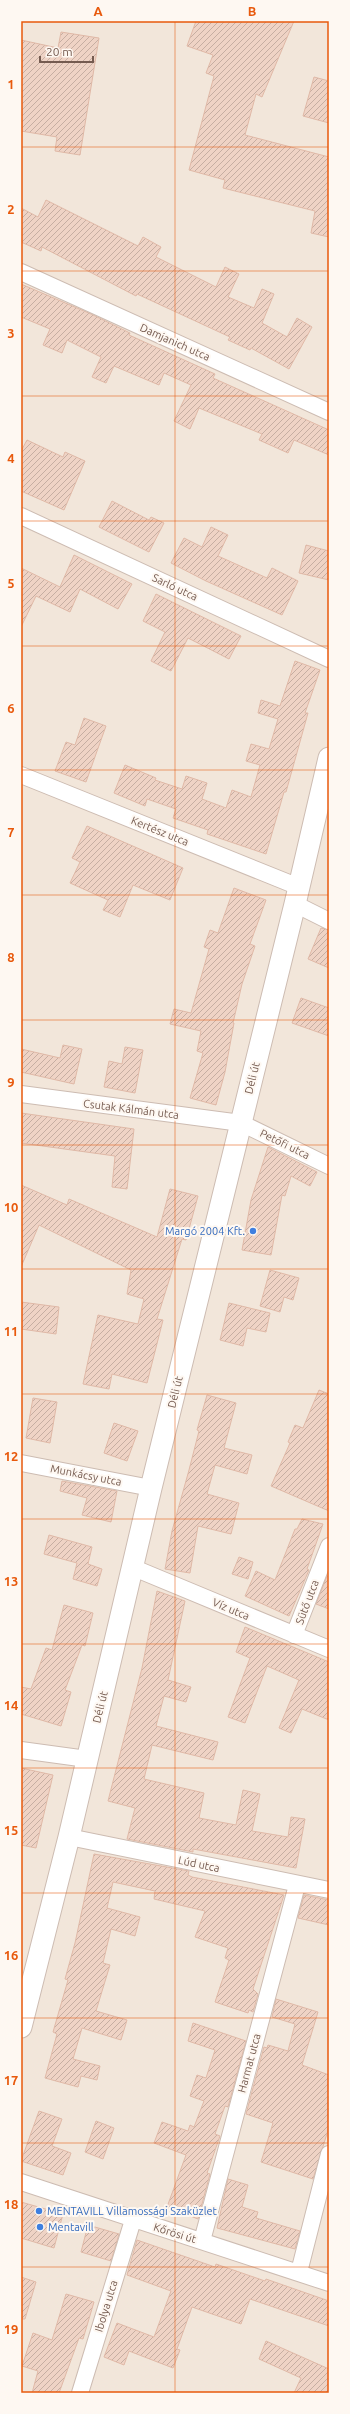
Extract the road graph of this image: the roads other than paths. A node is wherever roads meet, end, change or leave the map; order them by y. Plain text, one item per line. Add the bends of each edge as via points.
1 (21, 272) edge
2 (329, 412) edge
3 (21, 516) edge
4 (329, 659) edge
5 (329, 758) edge
6 (21, 775) edge
7 (297, 896) junction
8 (329, 921) edge
9 (21, 1094) edge
10 (241, 1123) junction
11 (329, 1166) edge
12 (21, 1463) edge
13 (151, 1488) junction
14 (329, 1546) edge
15 (134, 1568) junction
16 (294, 1635) junction
17 (329, 1649) edge
18 (21, 1750) edge
19 (87, 1759) junction
20 (69, 1837) junction
21 (297, 1885) junction
22 (329, 1890) edge
23 (21, 2027) edge
24 (329, 2154) edge
25 (21, 2182) edge
26 (133, 2220) junction
27 (202, 2242) junction
28 (299, 2272) junction
29 (329, 2283) edge
30 (80, 2393) edge

1 - 2 street, Damjanich utca
3 - 4 street, Sarló utca
5 - 7 street, Déli út
6 - 7 street, Kertész utca
7 - 8 street, Kertész utca
7 - 10 street, Déli út
9 - 10 street, Csutak Kálmán utca
10 - 11 street, Petőfi utca
10 - 13 street, Déli út
12 - 13 street, Munkácsy utca
13 - 15 street, Déli út
14 - 16 street, Sütő utca
15 - 16 street, Víz utca
15 - 19 street, Déli út
16 - 17 street, Víz utca
18 - 19 street
19 - 20 street, Déli út
20 - 21 street, Lúd utca
20 - 23 street, Déli út
21 - 22 street, Lúd utca
21 - 27 street, Harmat utca
24 - 28 street
25 - 26 street, Kőrösi út
26 - 27 street, Kőrösi út
26 - 30 street, Ibolya utca
27 - 28 street, Kőrösi út
28 - 29 street, Kőrösi út

